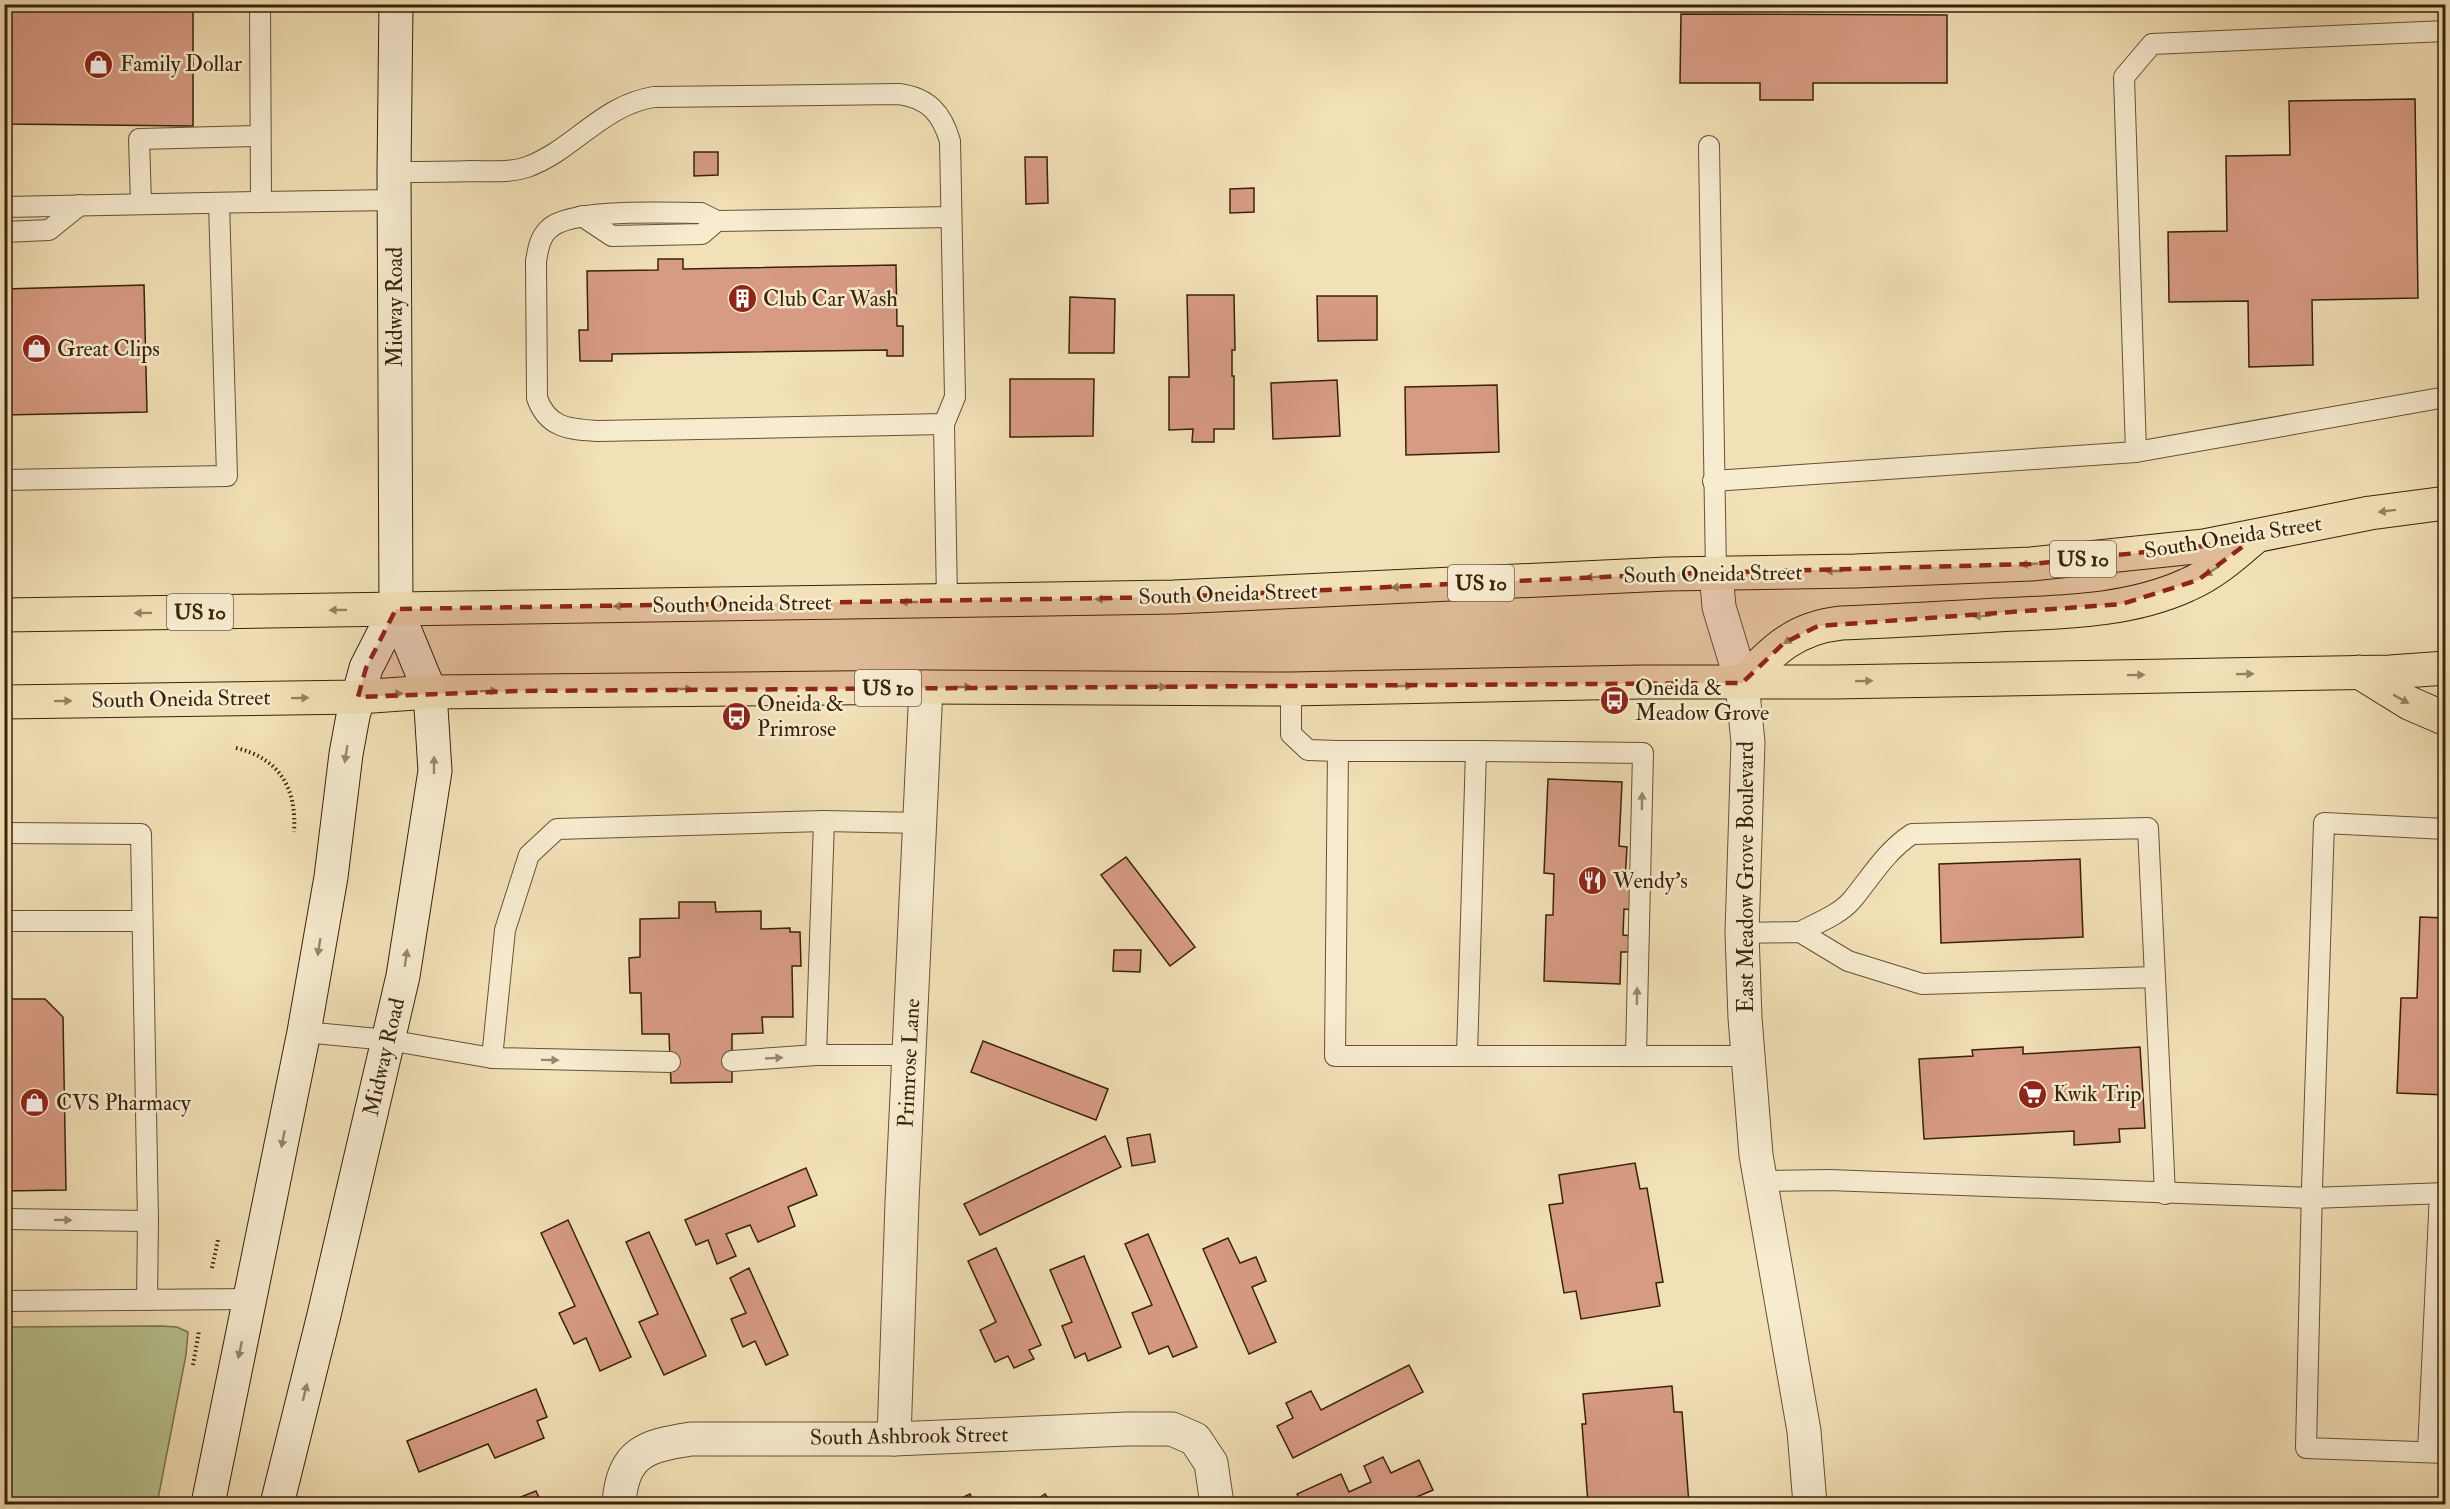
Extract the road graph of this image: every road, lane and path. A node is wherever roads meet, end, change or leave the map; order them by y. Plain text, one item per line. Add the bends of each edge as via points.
1 (260, 4) edge
2 (396, 4) edge
3 (2445, 31) edge
4 (260, 136) junction
5 (1709, 146) dead end
6 (394, 186) junction
7 (261, 202) junction
8 (141, 203) junction
9 (219, 203) junction
10 (80, 205) junction
11 (4, 207) edge
12 (951, 217) junction
13 (4, 232) edge
14 (2445, 397) edge
15 (944, 424) junction
16 (2136, 452) junction
17 (4, 480) edge
18 (1713, 481) junction
19 (2445, 503) edge
20 (2258, 535) junction
21 (1716, 573) junction
22 (947, 602) junction
23 (396, 609) junction
24 (4, 615) edge
25 (2445, 668) edge
26 (2360, 672) junction
27 (1742, 683) junction
28 (926, 687) junction
29 (1291, 689) junction
30 (430, 692) junction
31 (358, 697) junction
32 (4, 702) edge
33 (2445, 719) edge
34 (236, 748) dead end
35 (1338, 751) junction
36 (1476, 751) junction
37 (824, 821) junction
38 (920, 823) junction
39 (2445, 829) edge
40 (4, 833) edge
41 (293, 839) dead end
42 (4, 921) edge
43 (141, 921) junction
44 (1800, 932) junction
45 (1742, 933) junction
46 (2155, 977) junction
47 (304, 1032) junction
48 (388, 1041) junction
49 (816, 1055) junction
50 (910, 1055) junction
51 (1467, 1055) junction
52 (1636, 1055) junction
53 (1748, 1056) junction
54 (492, 1059) junction
55 (732, 1060) dead end
56 (670, 1062) dead end
57 (1759, 1181) junction
58 (2443, 1193) edge
59 (2166, 1194) junction
60 (2312, 1198) junction
61 (4, 1219) edge
62 (148, 1221) junction
63 (220, 1233) dead end
64 (205, 1299) junction
65 (251, 1299) junction
66 (147, 1300) junction
67 (4, 1301) edge
68 (191, 1376) dead end
69 (894, 1439) junction
70 (2437, 1453) edge
71 (208, 1504) edge
72 (277, 1504) edge
73 (619, 1504) edge
74 (1217, 1504) edge
75 (1810, 1504) edge

1 - 4 lane
2 - 6 main road, Midway Road
3 - 16 lane via 2152,44 2124,77
4 - 7 lane
4 - 8 lane via 139,139
5 - 18 lane
6 - 7 lane
6 - 12 lane via 526,167 635,99 899,94 931,105 946,128 950,141
6 - 23 main road, Midway Road
7 - 9 lane
8 - 9 lane
8 - 10 lane
9 - 17 lane via 227,476
10 - 11 lane
10 - 13 lane via 49,230
12 - 15 lane via 955,397
12 - 15 lane via 717,221 700,213 582,216 559,221 548,229 539,243 536,261 537,398 542,412 558,425 598,431
14 - 16 lane
15 - 22 lane
16 - 18 lane
18 - 21 lane
19 -> 20 highway, South Oneida Street / US 10
20 -> 21 highway, South Oneida Street / US 10 via 2204,546 2031,564
20 -> 27 highway via 2198,580 2166,594 2122,604 2074,611 1818,626 1784,643
21 -> 22 highway, South Oneida Street / US 10 via 1287,593
21 - 27 main road, East Meadow Grove Boulevard via 1719,607
22 -> 23 highway, South Oneida Street / US 10
23 -> 24 highway, South Oneida Street / US 10
23 - 30 main road, Midway Road
23 - 31 main road, Midway Road via 366,668
25 - 26 highway, US 10
27 -> 26 highway, US 10
26 -> 33 highway via 2409,703
29 -> 27 highway, US 10
27 - 45 main road, East Meadow Grove Boulevard via 1748,742
28 -> 29 highway, US 10
30 -> 28 highway, US 10
28 - 38 main road, Primrose Lane
29 - 35 lane via 1291,734 1308,750
31 -> 30 highway, US 10
48 -> 30 main road, Midway Road via 404,976 435,771
32 -> 31 highway, South Oneida Street / US 10
31 -> 47 main road, Midway Road
34 - 41 path via 263,758 284,779 293,803
35 - 36 lane
35 - 51 lane via 1335,1056
36 - 51 lane
52 -> 36 lane via 1643,753
37 - 38 lane
37 - 49 lane
37 - 54 lane via 557,830 529,855 505,930
38 - 50 main road, Primrose Lane
39 - 60 lane via 2324,823
40 - 43 lane via 141,834
42 - 43 lane
43 - 62 lane
44 - 45 lane
44 - 46 lane via 1848,961 1922,984
44 - 46 lane via 1851,900 1898,843 1912,834 2148,828
45 - 53 main road, East Meadow Grove Boulevard
46 - 59 lane
47 - 48 lane
47 -> 65 main road, Midway Road
48 - 54 lane
72 -> 48 main road, Midway Road
49 - 50 lane
55 -> 49 lane
50 - 69 main road, Primrose Lane
51 - 52 lane
52 - 53 lane
53 - 57 main road, East Meadow Grove Boulevard
54 -> 56 lane
57 - 59 lane via 1840,1180
57 - 75 main road, East Meadow Grove Boulevard via 1804,1431
58 - 60 lane
58 - 70 lane
59 - 60 lane
60 - 70 lane via 2306,1448
61 -> 62 lane
62 - 66 lane
63 - 64 path
64 - 65 lane
64 - 66 lane
64 - 68 path
65 -> 71 main road, Midway Road
66 - 67 lane
69 - 73 main road, South Ashbrook Street via 691,1439 660,1444 639,1453 629,1464 622,1479
69 - 74 main road, South Ashbrook Street via 1172,1430 1195,1439 1210,1463

